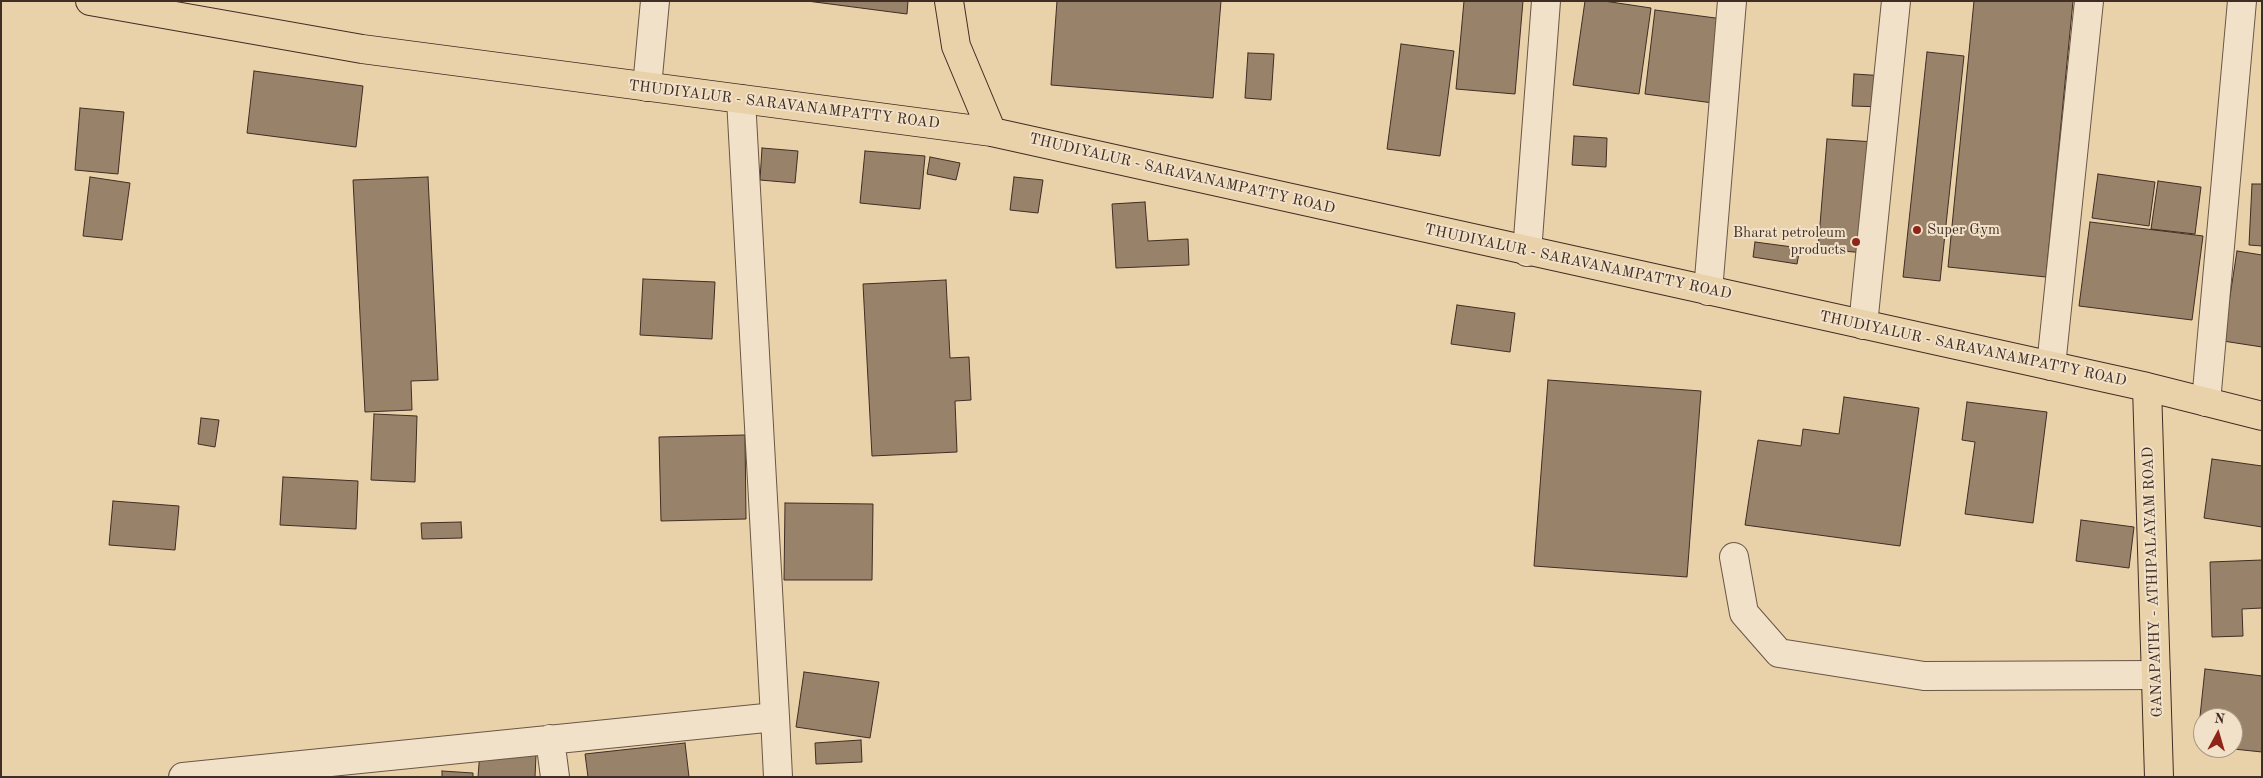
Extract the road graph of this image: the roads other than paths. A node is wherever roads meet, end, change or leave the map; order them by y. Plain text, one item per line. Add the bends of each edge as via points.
1 (90, 1) edge
2 (655, 1) edge
3 (949, 1) edge
4 (1546, 1) edge
5 (1732, 1) edge
6 (1896, 1) edge
7 (2089, 1) edge
8 (2242, 1) edge
9 (647, 87) junction
10 (741, 99) junction
11 (992, 132) junction
12 (1527, 252) junction
13 (1708, 291) junction
14 (1863, 325) junction
15 (2052, 366) junction
16 (2147, 387) junction
17 (2206, 402) junction
18 (2262, 416) edge
19 (1734, 557) dead end
20 (2156, 675) junction
21 (775, 717) junction
22 (550, 740) junction
23 (314, 770) edge
24 (183, 777) edge
25 (555, 777) edge
26 (778, 777) edge
27 (2159, 777) edge

1 - 9 main road, THUDIYALUR - SARAVANAMPATTY ROAD via 362,49
2 - 9 street
3 - 11 main road via 956,46
4 - 12 street
5 - 13 street
6 - 14 street
7 - 15 street
8 - 17 street
9 - 10 main road, THUDIYALUR - SARAVANAMPATTY ROAD
10 - 11 main road, THUDIYALUR - SARAVANAMPATTY ROAD
10 - 21 street
11 - 12 main road, THUDIYALUR - SARAVANAMPATTY ROAD
12 - 13 main road, THUDIYALUR - SARAVANAMPATTY ROAD
13 - 14 main road, THUDIYALUR - SARAVANAMPATTY ROAD
14 - 15 main road, THUDIYALUR - SARAVANAMPATTY ROAD
15 - 16 main road, THUDIYALUR - SARAVANAMPATTY ROAD
16 - 17 main road, THUDIYALUR - SARAVANAMPATTY ROAD
16 - 20 main road, GANAPATHY - ATHIPALAYAM ROAD
17 - 18 main road, THUDIYALUR - SARAVANAMPATTY ROAD
19 - 20 street via 1744,613 1779,653 1924,676
20 - 27 main road, GANAPATHY - ATHIPALAYAM ROAD
21 - 22 street
21 - 26 street
22 - 23 street
22 - 25 street
23 - 24 street

